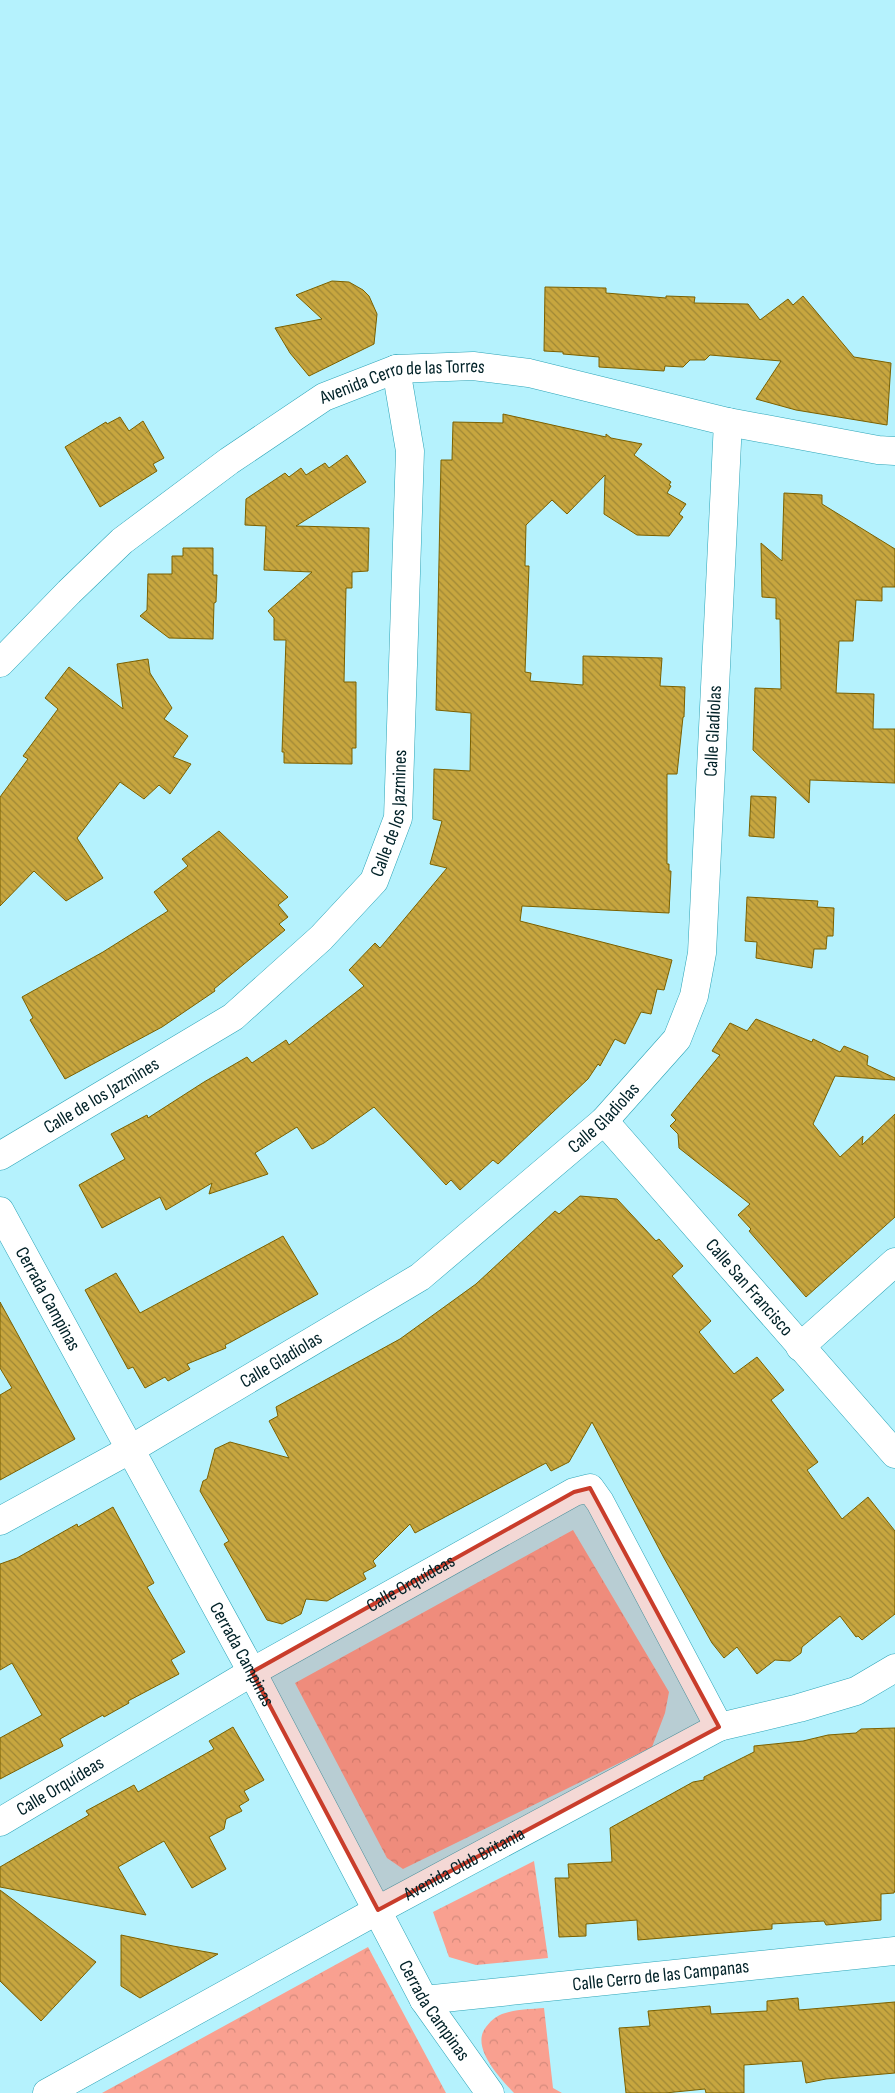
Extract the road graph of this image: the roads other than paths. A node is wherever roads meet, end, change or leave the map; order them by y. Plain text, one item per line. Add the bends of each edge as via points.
1 (396, 369) junction
2 (728, 422) junction
3 (895, 451) edge
4 (0, 663) edge
5 (604, 1121) junction
6 (0, 1156) edge
7 (0, 1211) edge
8 (895, 1262) edge
9 (800, 1347) junction
10 (131, 1449) junction
11 (895, 1454) edge
12 (0, 1521) edge
13 (895, 1668) edge
14 (252, 1672) junction
15 (719, 1727) junction
16 (0, 1822) edge
17 (378, 1910) junction
18 (895, 1951) edge
19 (424, 2000) junction
20 (47, 2093) edge
21 (490, 2093) edge

1 - 2 street, Avenida Cerro de las Torres via 473,366 529,373
1 - 4 street, Avenida Cerro de las Torres via 324,397 228,461 122,542
1 - 6 street, Calle de los Jazmines via 410,451 398,818 374,881 321,938 233,1016
2 - 3 street, Avenida Cerro de las Torres
2 - 5 street, Calle Gladiolas via 702,953 694,996 677,1039
5 - 9 street, Calle San Francisco
5 - 10 street, Calle Gladiolas via 420,1278
7 - 10 street, Cerrada Campinas
8 - 9 street
9 - 11 street, Calle San Francisco
10 - 12 street, Calle Gladiolas
10 - 14 street, Cerrada Campinas
13 - 15 street, Avenida Club Britania via 856,1691
14 - 15 street, Calle Orquídeas via 574,1492 590,1488
14 - 16 street, Calle Orquídeas
14 - 17 street, Cerrada Campinas
15 - 17 street, Avenida Club Britania
17 - 19 street, Cerrada Campinas
17 - 20 street, Avenida Club Britania
18 - 19 street, Calle Cerro de las Campanas
19 - 21 street, Cerrada Campinas

